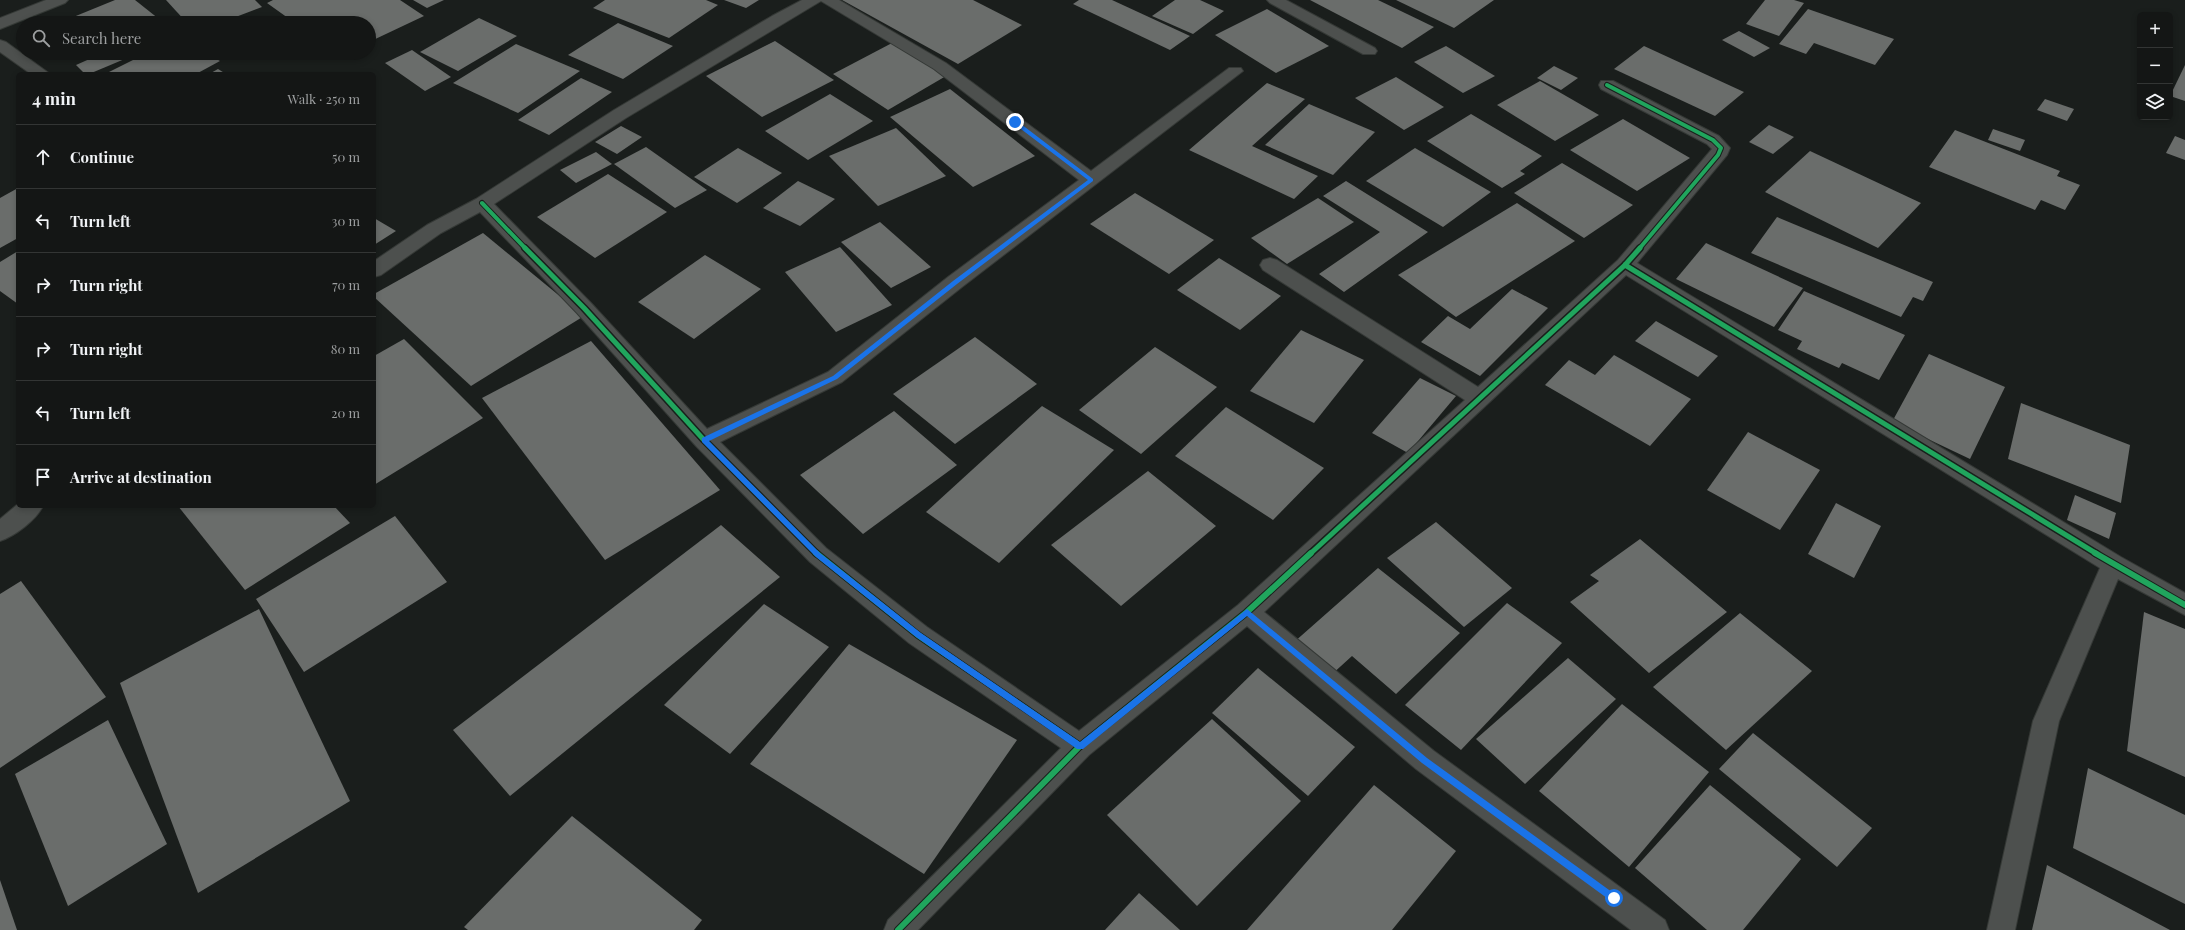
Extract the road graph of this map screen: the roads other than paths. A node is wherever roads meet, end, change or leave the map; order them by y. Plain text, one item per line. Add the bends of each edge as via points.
1 (60, 0) edge
2 (814, 0) edge
3 (828, 0) edge
4 (1275, 0) edge
5 (20, 16) edge
6 (16, 18) edge
7 (0, 24) edge
8 (0, 46) edge
9 (1369, 51) dead end
10 (16, 57) edge
11 (21, 60) edge
12 (1235, 71) dead end
13 (39, 72) edge
14 (1607, 85) dead end
15 (1091, 180) junction
16 (482, 203) junction
17 (1270, 265) dead end
18 (1625, 265) junction
19 (376, 269) edge
20 (1480, 399) junction
21 (704, 440) junction
22 (30, 508) edge
23 (0, 532) edge
24 (2113, 564) junction
25 (2185, 605) edge
26 (1247, 612) junction
27 (1080, 746) junction
28 (898, 930) edge
29 (1655, 930) edge
30 (2002, 930) edge

1 - 5 street
2 - 16 street via 620,114
3 - 15 street via 940,66
4 - 9 street
6 - 7 street
8 - 10 street
11 - 13 street
12 - 15 street
14 - 18 street via 1713,140 1721,148 1718,155
15 - 21 street via 955,282 835,377
16 - 19 street via 434,229
16 - 21 street via 584,308
17 - 20 street
18 - 20 street via 1501,376
18 - 24 street
20 - 26 street
21 - 27 street via 818,555 918,635
22 - 23 street
24 - 25 street
24 - 30 street via 2046,721
26 - 27 street
26 - 29 street via 1424,760
27 - 28 street

